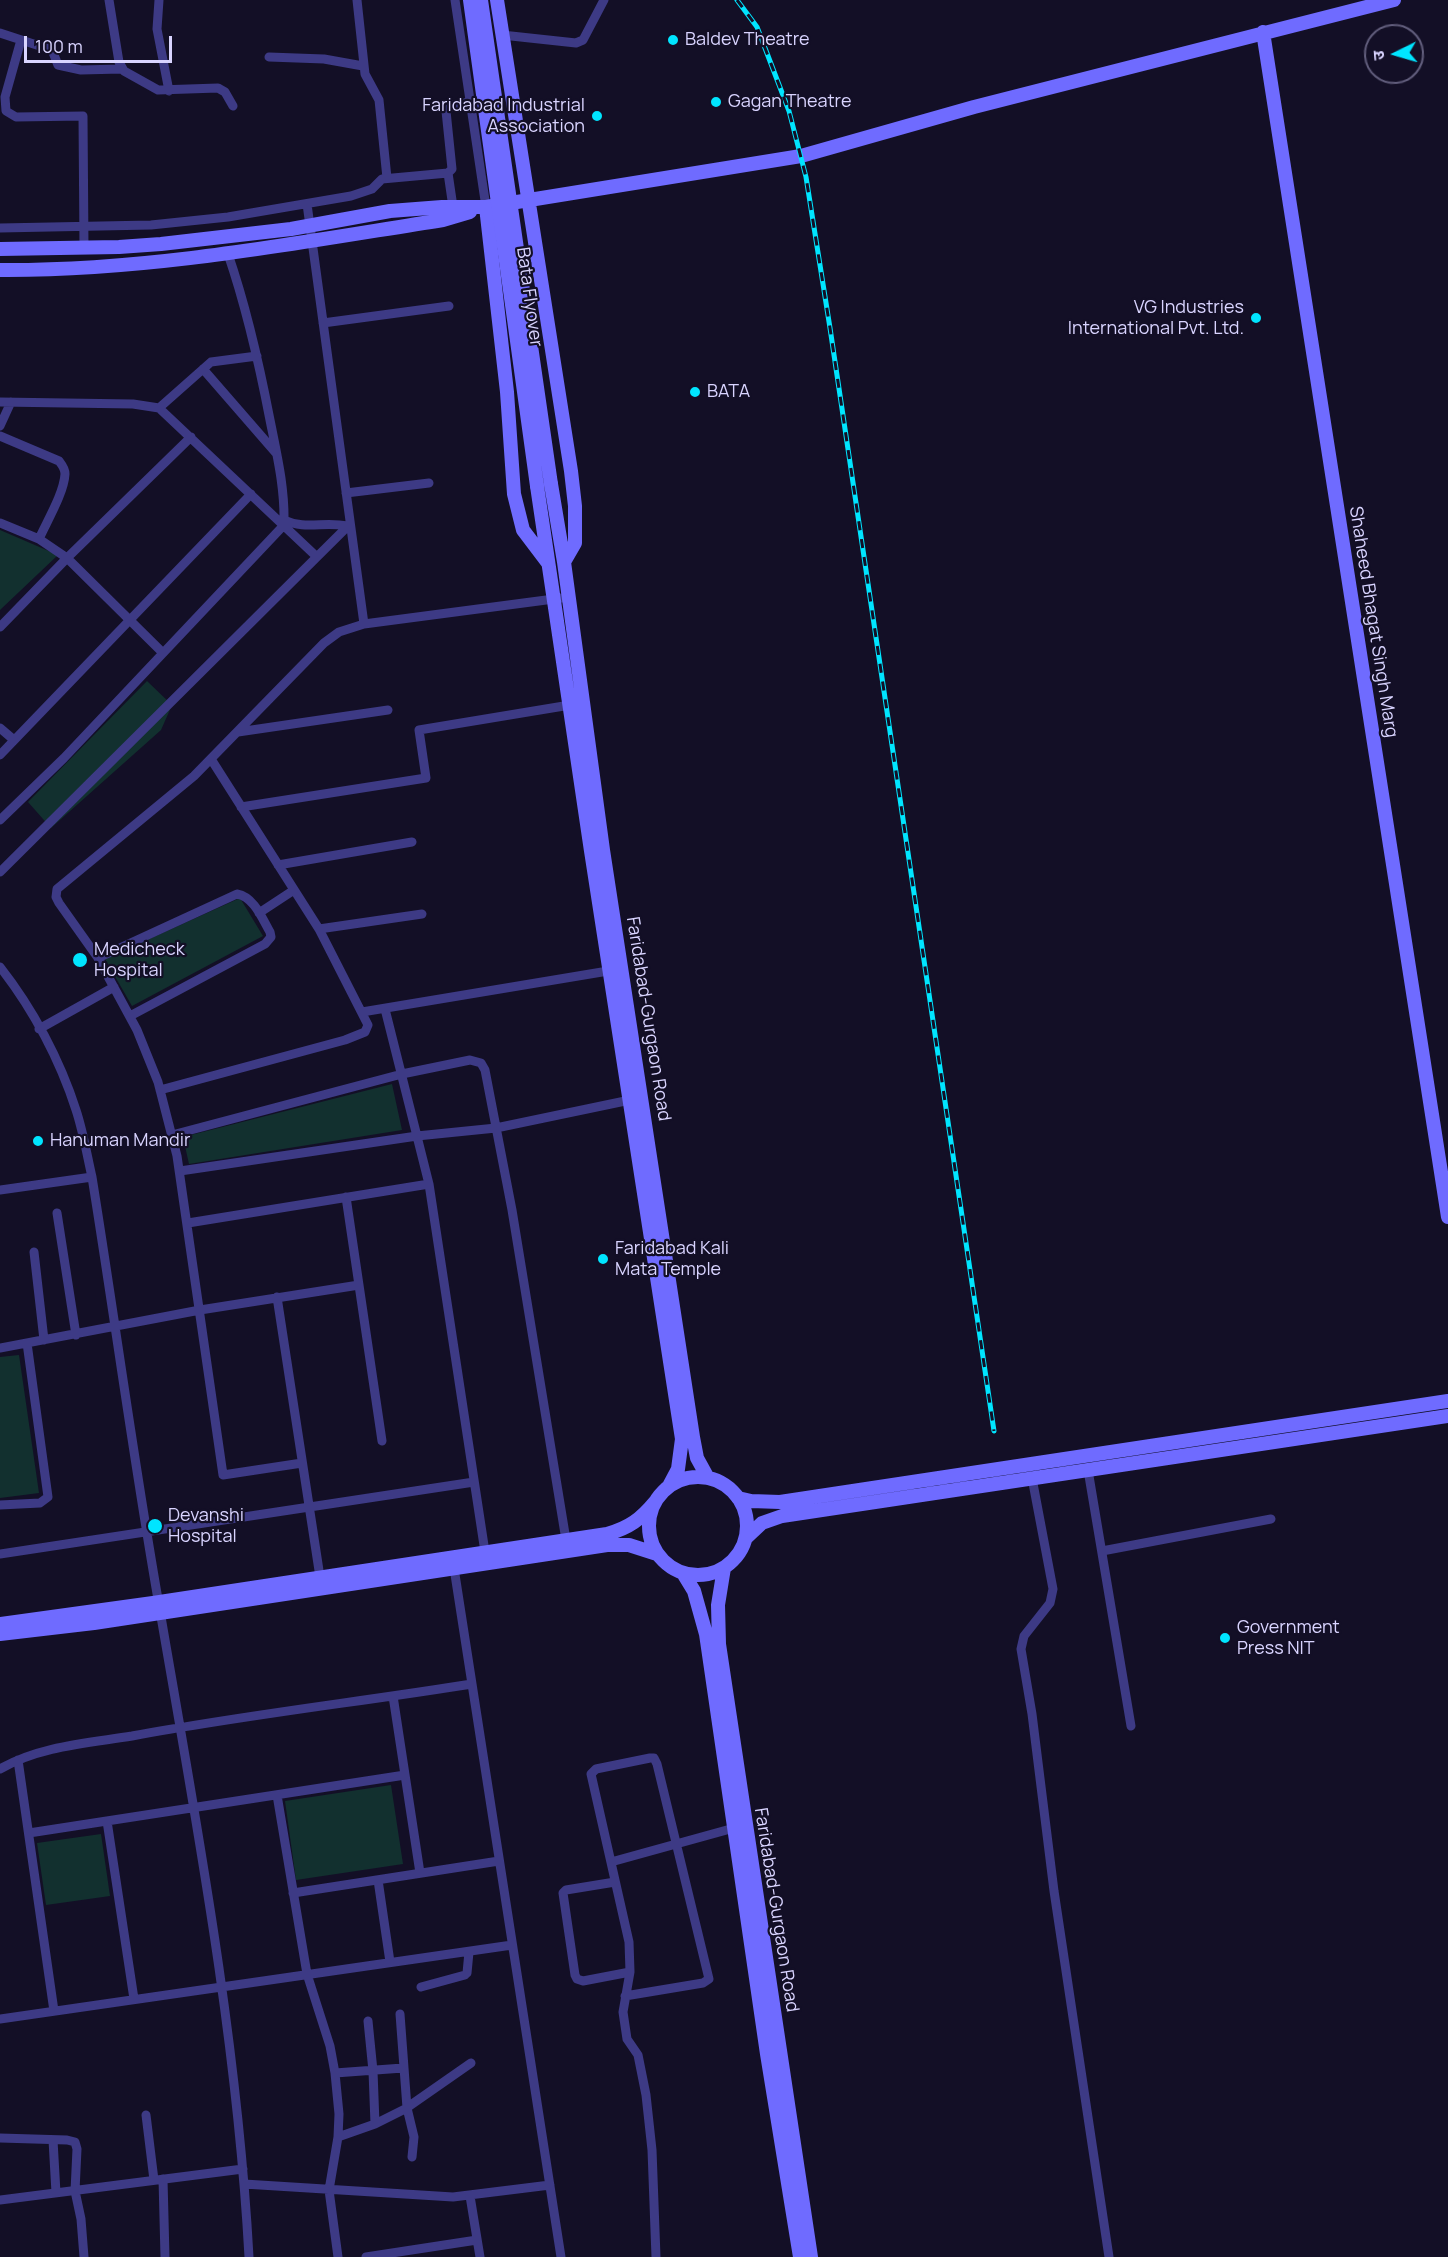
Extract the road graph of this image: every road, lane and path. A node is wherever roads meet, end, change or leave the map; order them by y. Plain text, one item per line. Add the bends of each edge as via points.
1 (109, 0) edge
2 (159, 0) edge
3 (357, 0) edge
4 (455, 0) edge
5 (470, 0) edge
6 (481, 0) edge
7 (497, 0) edge
8 (604, 0) edge
9 (1394, 0) edge
10 (1263, 32) junction
11 (0, 33) edge
12 (502, 34) junction
13 (21, 40) junction
14 (269, 57) dead end
15 (363, 66) junction
16 (121, 69) junction
17 (169, 91) junction
18 (470, 102) junction
19 (233, 106) dead end
20 (448, 172) junction
21 (387, 178) junction
22 (528, 200) junction
23 (307, 204) junction
24 (453, 207) junction
25 (486, 207) junction
26 (310, 225) junction
27 (0, 228) edge
28 (84, 228) junction
29 (312, 241) junction
30 (84, 248) junction
31 (0, 249) edge
32 (228, 254) junction
33 (0, 270) edge
34 (448, 306) dead end
35 (323, 323) junction
36 (257, 356) junction
37 (203, 369) junction
38 (0, 402) edge
39 (11, 402) junction
40 (159, 408) junction
41 (0, 426) edge
42 (0, 436) edge
43 (191, 437) junction
44 (279, 456) junction
45 (429, 483) dead end
46 (544, 485) junction
47 (346, 493) junction
48 (251, 494) junction
49 (284, 522) junction
50 (0, 523) edge
51 (349, 525) junction
52 (39, 539) junction
53 (317, 557) junction
54 (67, 558) junction
55 (564, 562) junction
56 (549, 564) junction
57 (569, 597) junction
58 (555, 599) junction
59 (129, 620) junction
60 (364, 624) junction
61 (0, 627) edge
62 (164, 653) junction
63 (570, 705) junction
64 (388, 710) dead end
65 (0, 728) edge
66 (238, 732) junction
67 (14, 740) junction
68 (0, 755) edge
69 (211, 759) junction
70 (241, 807) junction
71 (0, 820) edge
72 (412, 842) dead end
73 (278, 865) junction
74 (0, 872) edge
75 (294, 890) junction
76 (259, 914) junction
77 (422, 914) dead end
78 (319, 929) junction
79 (98, 958) junction
80 (0, 967) edge
81 (616, 969) junction
82 (114, 987) junction
83 (385, 1009) junction
84 (362, 1012) junction
85 (130, 1016) junction
86 (39, 1029) junction
87 (402, 1074) junction
88 (160, 1090) junction
89 (630, 1100) junction
90 (496, 1128) junction
91 (172, 1135) junction
92 (417, 1136) junction
93 (180, 1171) junction
94 (92, 1177) junction
95 (429, 1184) junction
96 (0, 1190) edge
97 (346, 1197) junction
98 (57, 1213) dead end
99 (1448, 1217) edge
100 (188, 1223) junction
101 (34, 1252) dead end
102 (359, 1285) junction
103 (277, 1298) junction
104 (200, 1310) junction
105 (116, 1327) junction
106 (76, 1335) junction
107 (44, 1340) junction
108 (27, 1343) junction
109 (0, 1348) edge
110 (1448, 1401) edge
111 (1448, 1416) edge
112 (382, 1441) dead end
113 (302, 1463) junction
114 (1088, 1470) junction
115 (708, 1478) junction
116 (1032, 1479) junction
117 (474, 1482) junction
118 (669, 1486) junction
119 (738, 1498) junction
120 (655, 1502) junction
121 (0, 1505) edge
122 (309, 1508) junction
123 (1271, 1519) dead end
124 (147, 1533) junction
125 (746, 1538) junction
126 (566, 1540) junction
127 (1102, 1551) junction
128 (485, 1552) junction
129 (0, 1554) edge
130 (657, 1554) junction
131 (454, 1568) junction
132 (724, 1568) junction
133 (683, 1573) junction
134 (320, 1577) junction
135 (159, 1607) junction
136 (0, 1624) edge
137 (0, 1634) edge
138 (472, 1684) junction
139 (393, 1696) junction
140 (1131, 1726) dead end
141 (179, 1727) junction
142 (18, 1760) junction
143 (0, 1769) edge
144 (405, 1775) junction
145 (277, 1795) junction
146 (193, 1808) junction
147 (107, 1821) junction
148 (734, 1828) junction
149 (29, 1833) junction
150 (677, 1844) junction
151 (499, 1861) junction
152 (611, 1862) junction
153 (420, 1874) junction
154 (378, 1880) junction
155 (615, 1882) junction
156 (293, 1893) junction
157 (512, 1946) junction
158 (469, 1952) junction
159 (390, 1962) junction
160 (630, 1972) junction
161 (307, 1974) junction
162 (220, 1986) junction
163 (421, 1987) dead end
164 (625, 1996) junction
165 (134, 1999) junction
166 (54, 2011) junction
167 (400, 2014) dead end
168 (0, 2019) edge
169 (368, 2021) dead end
170 (471, 2063) dead end
171 (403, 2068) junction
172 (373, 2070) junction
173 (335, 2073) junction
174 (406, 2108) junction
175 (146, 2115) dead end
176 (375, 2124) junction
177 (338, 2137) junction
178 (0, 2139) edge
179 (53, 2140) junction
180 (412, 2157) dead end
181 (243, 2169) junction
182 (158, 2180) junction
183 (244, 2184) junction
184 (550, 2185) junction
185 (329, 2190) junction
186 (75, 2191) junction
187 (56, 2193) junction
188 (470, 2196) junction
189 (0, 2200) edge
190 (477, 2241) junction
191 (799, 2254) edge
192 (84, 2257) edge
193 (165, 2257) edge
194 (249, 2257) edge
195 (338, 2257) edge
196 (366, 2257) edge
197 (480, 2257) edge
198 (561, 2257) edge
199 (656, 2257) edge
200 (811, 2257) edge
201 (1109, 2257) edge

1 - 16 street
2 - 17 street via 157,29
3 - 15 street
4 - 18 street
5 - 46 street, Bata Flyover, bridge
6 - 46 street, Bata Flyover, bridge
7 - 12 street
8 - 12 street via 583,40 576,43
9 - 10 street
10 - 22 street via 801,156
10 - 99 street, Shaheed Bhagat Singh Marg
11 - 13 street
12 - 22 street
13 - 16 street via 52,50 58,65 81,70
13 - 28 street via 4,106 9,115 16,117 83,116
14 - 15 street via 324,59
15 - 21 street via 379,100
16 - 17 street via 147,86
17 - 19 street via 218,88
18 - 20 street via 453,105 447,111 452,169
18 - 25 street
20 - 21 street
20 - 24 street
21 - 23 street via 372,189 351,196
22 - 25 street
22 - 55 street via 575,506 575,543
23 - 26 street
23 - 28 street via 150,225
24 - 25 street
24 - 26 street via 390,211
25 - 29 street via 443,220
25 - 56 street via 514,494 523,530
26 - 29 street
26 - 30 street via 161,244
27 - 28 street
28 - 30 street
29 - 32 street
29 - 35 street
30 - 31 street
32 - 33 street via 121,266
32 - 36 street
34 - 35 street
35 - 47 street
36 - 37 street via 211,362
36 - 44 street
37 - 40 street
37 - 44 street
38 - 39 street
39 - 40 street
39 - 41 street
40 - 43 street
42 - 52 street via 59,460 64,466 62,487
43 - 48 street
43 - 54 street
44 - 49 street
45 - 47 street
46 - 55 street, Bata Flyover
46 - 56 street, Bata Flyover
47 - 51 street
48 - 49 street
48 - 59 street
49 - 51 street via 300,526
49 - 53 street
49 - 62 street
50 - 52 street
51 - 53 street
51 - 60 street
52 - 54 street
53 - 74 street
54 - 59 street
54 - 61 street
55 - 57 street, Faridabad-Gurgaon Road
56 - 58 street, Bata Flyover
57 - 58 street
57 - 81 street, Faridabad-Gurgaon Road
58 - 60 street
58 - 63 street, Faridabad-Gurgaon Road
59 - 62 street
59 - 67 street
60 - 66 street via 339,632 324,643
62 - 71 street
63 - 70 street via 419,730 426,778
63 - 81 street, Faridabad-Gurgaon Road
64 - 66 street
65 - 67 street
66 - 69 street
67 - 68 street
69 - 70 street
69 - 79 street via 57,889 59,903
70 - 73 street
72 - 73 street
73 - 75 street
75 - 76 street
75 - 78 street
76 - 79 street via 247,897 237,894
76 - 85 street via 271,937 265,944
77 - 78 street
78 - 84 street
79 - 82 street
80 - 86 street
81 - 83 street
81 - 89 street, Faridabad-Gurgaon Road
81 - 115 street, Faridabad-Gurgaon Road via 693,1437 697,1458
82 - 85 street
82 - 86 street
83 - 84 street
83 - 87 street
84 - 88 street via 368,1025 365,1032 345,1040
85 - 88 street
86 - 94 street via 77,1112
87 - 90 street via 470,1060 481,1063
87 - 91 street
87 - 92 street
88 - 91 street
89 - 90 street
89 - 118 street, Faridabad-Gurgaon Road via 681,1439 678,1469
90 - 92 street
90 - 126 street
91 - 93 street
92 - 93 street
92 - 95 street
93 - 100 street
94 - 96 street
94 - 105 street
95 - 97 street
95 - 117 street
97 - 100 street
97 - 102 street
98 - 106 street
100 - 104 street
101 - 107 street
102 - 103 street
102 - 112 street
103 - 104 street
103 - 113 street
104 - 105 street
104 - 113 street via 223,1475
105 - 106 street
105 - 124 street
106 - 107 street
107 - 108 street
108 - 109 street
108 - 121 street via 48,1497 40,1503
110 - 119 street via 780,1502
111 - 114 street
113 - 122 street
114 - 116 street
114 - 127 street
115 - 118 street via 688,1478
115 - 119 street via 725,1485
116 - 125 street via 782,1516 762,1523
116 - 201 street via 1053,1589 1050,1603 1024,1636 1022,1657
117 - 122 street
117 - 128 street
118 - 120 street
119 - 125 street via 746,1516
120 - 126 street via 625,1529
120 - 130 street via 649,1517 649,1536
122 - 124 street
122 - 134 street
123 - 127 street
124 - 129 street
124 - 135 street
125 - 132 street via 739,1554
126 - 128 street
127 - 140 street
128 - 134 street
130 - 131 street via 629,1545 608,1545
130 - 133 street via 670,1568
131 - 135 street
131 - 138 street
132 - 133 street via 707,1575
132 - 200 street, Faridabad-Gurgaon Road via 718,1605 719,1644
133 - 148 street, Faridabad-Gurgaon Road via 694,1591 706,1634
134 - 135 street
135 - 136 street
135 - 137 street
135 - 141 street
138 - 139 street
138 - 151 street
139 - 141 street
139 - 144 street
141 - 142 street via 66,1747
141 - 146 street
142 - 143 street
142 - 149 street
144 - 145 street
144 - 153 street
145 - 146 street
145 - 156 street
146 - 147 street
146 - 162 street
147 - 149 street
147 - 165 street
148 - 150 street
148 - 191 street, Faridabad-Gurgaon Road
149 - 166 street
150 - 152 street
150 - 152 street via 654,1758 596,1769 591,1779
150 - 164 street via 709,1979
151 - 153 street
151 - 157 street
152 - 155 street
153 - 154 street
154 - 156 street
154 - 159 street
155 - 160 street via 629,1942
155 - 160 street via 563,1893 573,1964 580,1981
156 - 161 street
157 - 158 street
157 - 184 street
158 - 159 street
158 - 163 street via 466,1974
159 - 161 street
160 - 164 street
161 - 162 street
161 - 173 street
162 - 165 street
162 - 181 street
164 - 199 street via 625,2032 638,2055 646,2095
165 - 166 street
166 - 168 street
167 - 171 street
169 - 172 street
170 - 174 street
171 - 172 street
171 - 174 street
172 - 173 street
172 - 176 street
173 - 177 street
174 - 176 street
174 - 180 street via 414,2137
175 - 182 street
176 - 177 street
177 - 185 street
178 - 179 street
179 - 186 street via 75,2142
179 - 187 street
181 - 182 street
181 - 183 street
182 - 186 street
182 - 193 street
183 - 185 street
183 - 194 street
184 - 188 street
184 - 198 street
185 - 188 street
185 - 195 street
186 - 187 street
186 - 192 street
187 - 189 street
188 - 190 street
190 - 196 street
190 - 197 street

